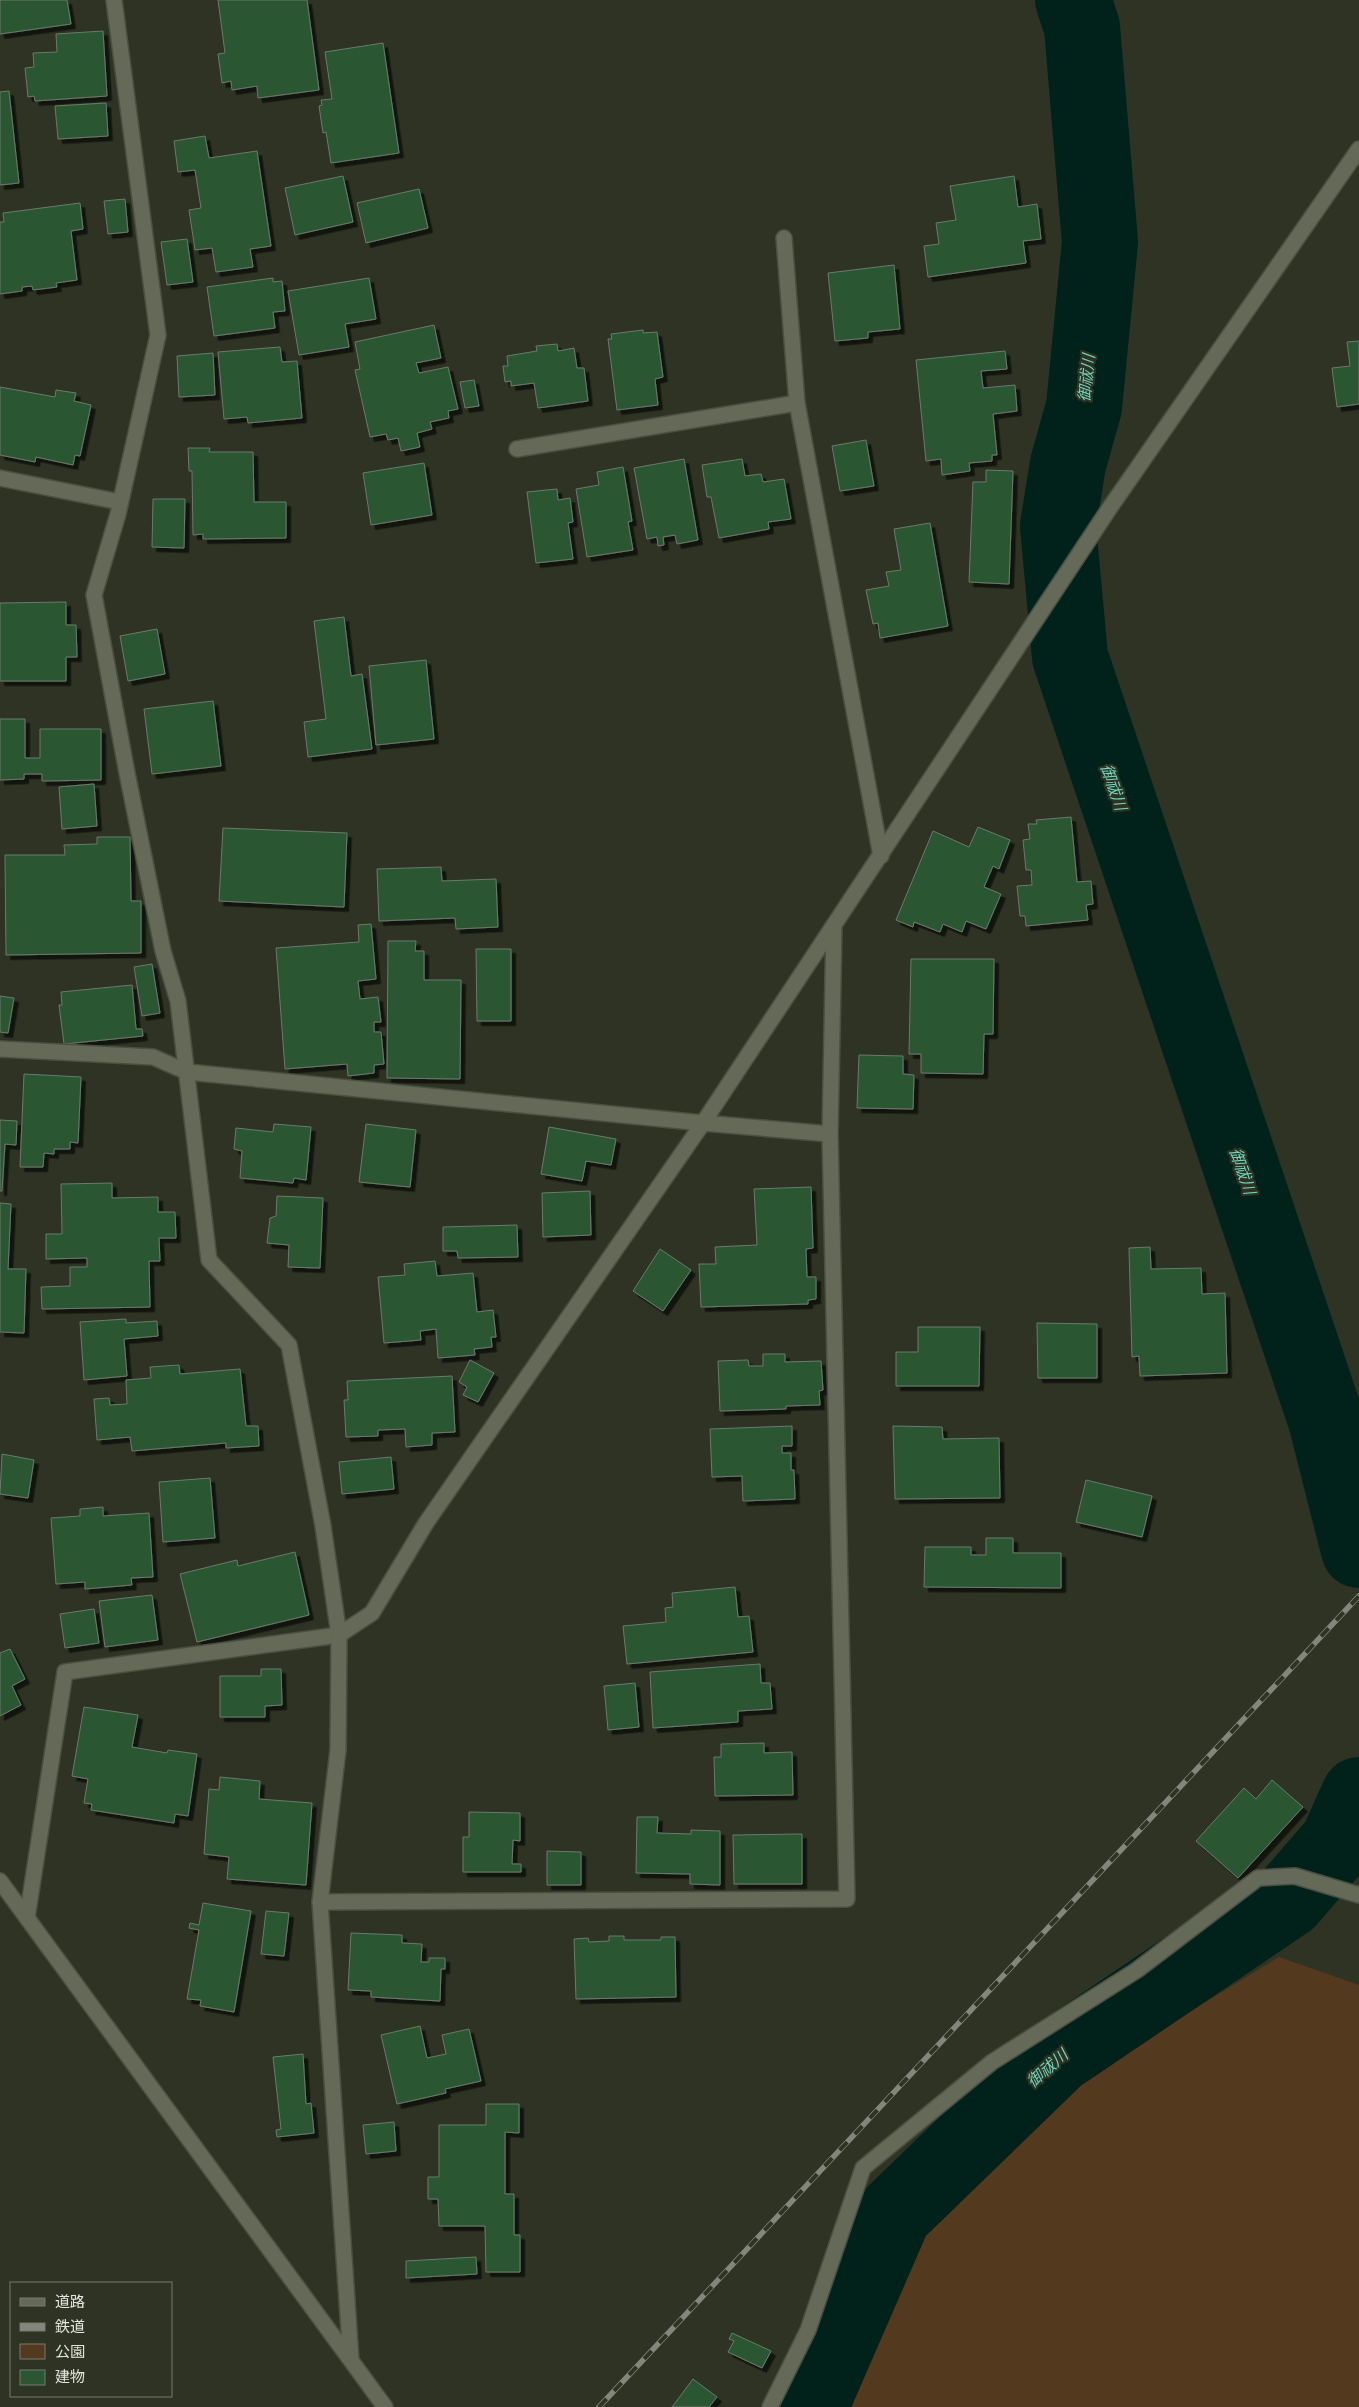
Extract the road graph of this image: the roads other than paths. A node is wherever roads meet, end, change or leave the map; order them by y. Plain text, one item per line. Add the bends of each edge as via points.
1 (114, 0) edge
2 (1359, 149) edge
3 (784, 238) dead end
4 (797, 403) junction
5 (517, 449) dead end
6 (0, 478) edge
7 (120, 502) junction
8 (881, 856) junction
9 (834, 926) junction
10 (0, 1049) edge
11 (187, 1072) junction
12 (703, 1124) junction
13 (830, 1134) junction
14 (339, 1636) junction
15 (0, 1881) edge
16 (1359, 1895) edge
17 (320, 1902) junction
18 (28, 1918) junction
19 (351, 2360) junction
20 (385, 2407) edge
21 (770, 2407) edge

1 - 7 street via 158,335
2 - 8 street via 1109,509
3 - 4 street
4 - 5 street
4 - 8 street
6 - 7 street
7 - 11 street via 94,595 126,773 163,951 178,1000
8 - 9 street
9 - 12 street
9 - 13 street
10 - 11 street via 153,1057
11 - 12 street
11 - 14 street via 209,1260 289,1345 323,1526
12 - 13 street
12 - 14 street via 426,1523 372,1613
13 - 17 street via 847,1899
14 - 17 street via 338,1750
14 - 18 street via 65,1672
15 - 18 street
16 - 21 street via 1295,1876 1258,1878 1137,1970 992,2062 863,2168 808,2330
17 - 19 street
18 - 19 street
19 - 20 street

